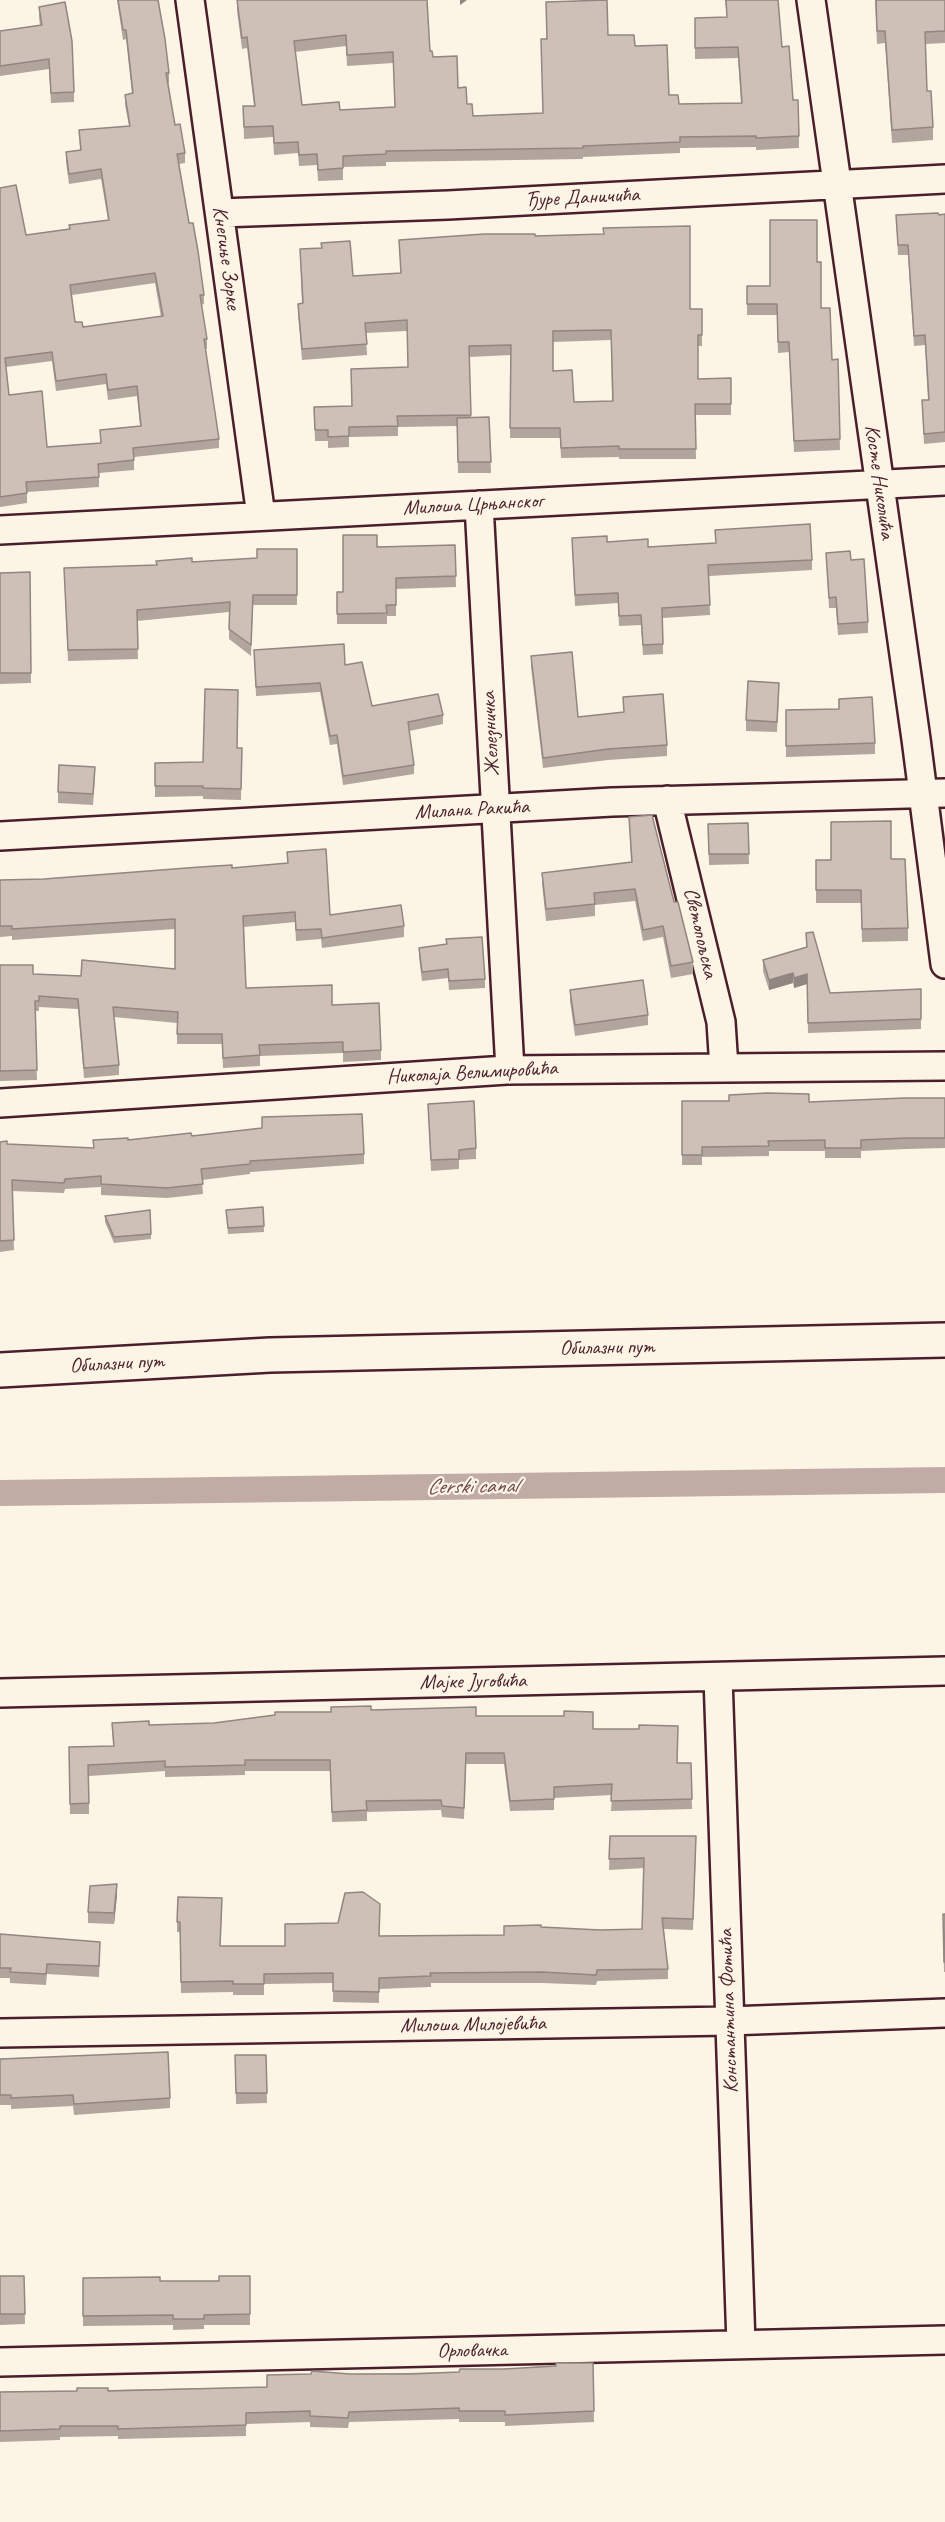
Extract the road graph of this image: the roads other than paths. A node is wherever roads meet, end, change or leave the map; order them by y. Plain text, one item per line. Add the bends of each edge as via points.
1 (190, 0) edge
2 (811, 0) edge
3 (945, 179) edge
4 (836, 184) junction
5 (220, 213) junction
6 (945, 481) edge
7 (879, 484) junction
8 (478, 505) junction
9 (261, 516) junction
10 (0, 530) edge
11 (934, 794) edge
12 (667, 800) junction
13 (495, 809) junction
14 (0, 836) edge
15 (945, 964) edge
16 (945, 1066) edge
17 (724, 1068) junction
18 (510, 1070) junction
19 (0, 1103) edge
20 (945, 1340) edge
21 (0, 1353) edge
22 (270, 1355) junction
23 (0, 1370) edge
24 (945, 1671) edge
25 (718, 1677) junction
26 (0, 1693) edge
27 (945, 2013) edge
28 (729, 2021) junction
29 (0, 2033) edge
30 (945, 2340) edge
31 (741, 2344) junction
32 (0, 2362) edge

1 - 5 street, Кнегиње Зорке
2 - 4 street, Косте Николића
3 - 4 street, Ђуре Даничића
4 - 5 street, Ђуре Даничића
4 - 7 street, Косте Николића
5 - 9 street, Кнегиње Зорке
6 - 7 street, Милоша Црњанског
7 - 8 street, Милоша Црњанског
7 - 11 street, Косте Николића
8 - 9 street, Милоша Црњанског
8 - 13 street, Железничка
9 - 10 street, Милоша Црњанског
11 - 12 street, Милана Ракића
11 - 15 street, Косте Николића
12 - 13 street, Милана Ракића
12 - 17 street, Светопољска via 722,1022
13 - 14 street, Милана Ракића
13 - 18 street, Железничка
16 - 17 street, Николаја Велимировића
17 - 18 street, Николаја Велимировића
18 - 19 street, Николаја Велимировића
20 - 22 main road, Обилазни пут
21 - 22 main road, Обилазни пут via 175,1351
22 - 23 main road, Обилазни пут
24 - 25 street, Мајке Југовића
25 - 26 street, Мајке Југовића
25 - 28 street, Константина Фотића
27 - 28 street, Милоша Милојевића
28 - 29 street, Милоша Милојевића
28 - 31 street, Константина Фотића
30 - 31 street, Орловачка
31 - 32 street, Орловачка

